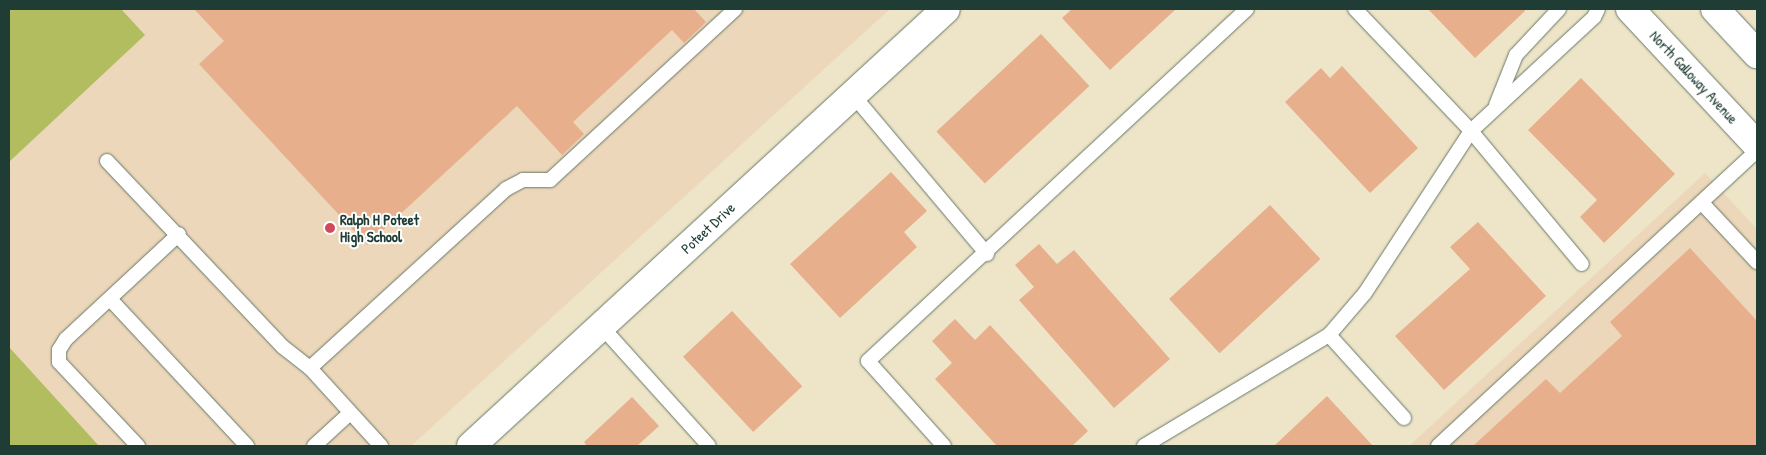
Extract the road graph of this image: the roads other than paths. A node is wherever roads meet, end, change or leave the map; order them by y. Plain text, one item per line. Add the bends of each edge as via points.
1 (735, 9) edge
2 (946, 9) edge
3 (1247, 9) edge
4 (1355, 9) edge
5 (1558, 9) edge
6 (1598, 9) edge
7 (1630, 9) edge
8 (1715, 9) edge
9 (1757, 54) edge
10 (853, 95) junction
11 (1493, 110) junction
12 (1471, 131) junction
13 (1757, 145) edge
14 (1757, 151) edge
15 (107, 160) dead end
16 (1702, 203) junction
17 (179, 234) junction
18 (987, 254) junction
19 (1757, 262) edge
20 (1582, 264) dead end
21 (110, 299) junction
22 (602, 326) junction
23 (1329, 335) junction
24 (310, 368) junction
25 (350, 413) junction
26 (1404, 418) dead end
27 (138, 446) edge
28 (247, 446) edge
29 (314, 446) edge
30 (381, 446) edge
31 (471, 446) edge
32 (709, 446) edge
33 (944, 446) edge
34 (1144, 446) edge
35 (1438, 446) edge

1 - 24 lane via 550,180 523,180 506,189
2 - 10 street, Poteet Drive
3 - 18 lane
4 - 12 lane
5 - 11 lane via 1516,55
6 - 11 lane via 1594,17
7 - 13 street, North Galloway Avenue
8 - 9 street
10 - 18 lane
10 - 22 street, Poteet Drive
11 - 12 lane
12 - 20 lane
12 - 23 lane via 1365,293
14 - 16 lane
15 - 17 lane
16 - 19 lane
16 - 35 lane
17 - 21 lane
17 - 24 lane via 284,347
18 - 33 lane via 868,361
21 - 27 lane via 66,339 59,350 59,362
21 - 28 lane
22 - 31 street, Poteet Drive
22 - 32 lane
23 - 26 lane
23 - 34 lane
24 - 25 lane
25 - 29 lane
25 - 30 lane

